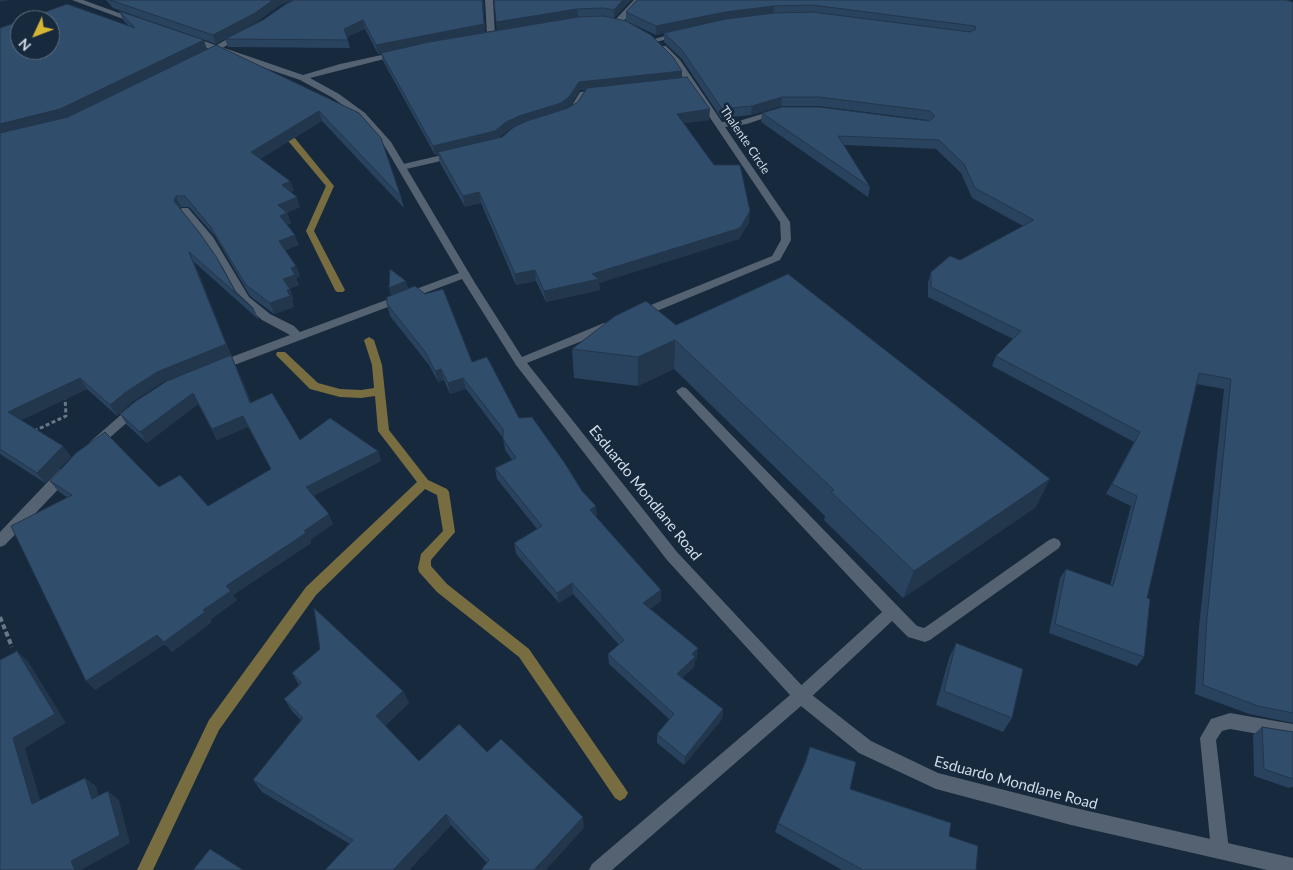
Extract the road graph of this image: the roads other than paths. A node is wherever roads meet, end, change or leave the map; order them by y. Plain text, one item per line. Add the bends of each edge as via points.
1 (76, 0) edge
2 (489, 0) edge
3 (638, 0) edge
4 (629, 25) edge
5 (150, 26) edge
6 (246, 32) edge
7 (683, 33) edge
8 (178, 35) edge
9 (492, 35) edge
10 (215, 50) junction
11 (404, 52) edge
12 (303, 78) junction
13 (607, 91) edge
14 (790, 111) edge
15 (557, 118) edge
16 (719, 124) junction
17 (465, 153) edge
18 (402, 167) junction
19 (185, 210) edge
20 (466, 274) junction
21 (298, 336) junction
22 (520, 362) junction
23 (206, 371) edge
24 (682, 391) dead end
25 (143, 404) edge
26 (84, 453) edge
27 (70, 467) edge
28 (0, 541) edge
29 (1054, 544) dead end
30 (892, 612) junction
31 (801, 696) junction
32 (1293, 732) edge
33 (1220, 850) junction
34 (1293, 867) edge
35 (598, 870) edge

1 - 5 street
2 - 9 street
3 - 4 street via 614,22
6 - 10 street
7 - 16 street, Thalente Circle via 652,38 677,62 686,83
8 - 10 street, Esduardo Mondlane Road
10 - 12 street, Esduardo Mondlane Road
11 - 12 street
12 - 18 street, Esduardo Mondlane Road via 362,115 388,144
13 - 15 street via 583,94 574,109
14 - 16 street via 744,122
16 - 22 street, Thalente Circle via 786,222 786,240 776,258
17 - 18 street
18 - 20 street, Esduardo Mondlane Road
19 - 21 street via 209,239 245,299 266,317
20 - 21 street
20 - 22 street, Esduardo Mondlane Road
21 - 23 street
22 - 31 street, Esduardo Mondlane Road via 672,556
24 - 30 street
25 - 26 street
27 - 28 street
29 - 30 street via 925,635 913,632
30 - 31 street
31 - 33 street, Esduardo Mondlane Road via 865,747 936,781
31 - 35 street
32 - 33 street via 1230,721 1217,724 1208,738
33 - 34 street, Esduardo Mondlane Road

